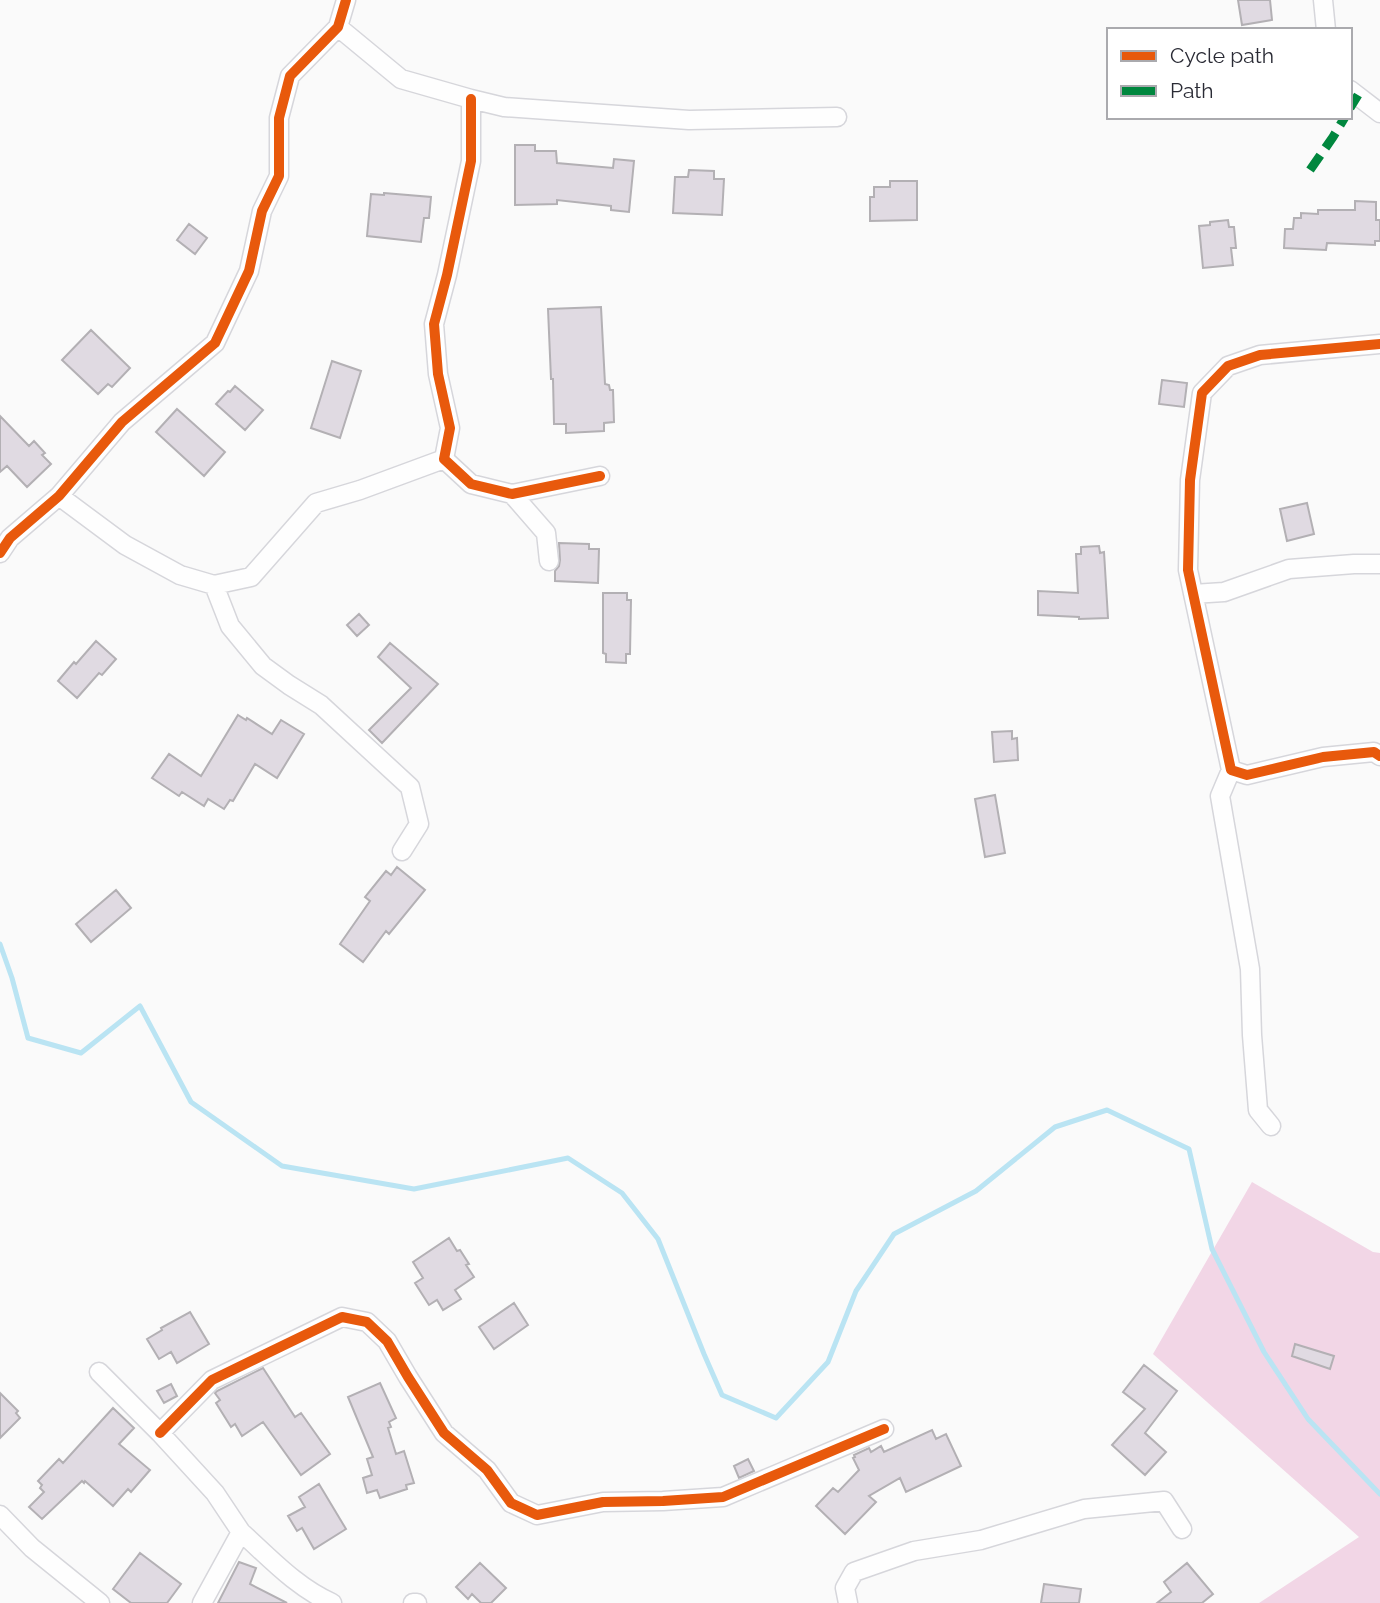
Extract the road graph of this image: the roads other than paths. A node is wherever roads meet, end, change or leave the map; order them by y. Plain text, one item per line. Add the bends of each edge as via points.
1 (346, 0) edge
2 (1323, 0) edge
3 (338, 27) junction
4 (1326, 28) edge
5 (1352, 92) edge
6 (471, 99) junction
7 (1380, 113) edge
8 (837, 117) dead end
9 (1380, 344) edge
10 (444, 459) junction
11 (600, 476) dead end
12 (512, 494) junction
13 (59, 496) junction
14 (0, 552) edge
15 (549, 561) dead end
16 (1380, 564) edge
17 (214, 585) junction
18 (1194, 594) junction
19 (1378, 751) edge
20 (1231, 770) junction
21 (402, 851) dead end
22 (1271, 1126) dead end
23 (99, 1372) dead end
24 (884, 1429) dead end
25 (160, 1433) junction
26 (0, 1515) edge
27 (1182, 1529) dead end
28 (241, 1532) junction
29 (100, 1603) edge
30 (202, 1603) edge
31 (332, 1603) edge
32 (848, 1603) edge

1 - 3 street
2 - 4 street
3 - 6 street via 401,79
3 - 13 street via 290,76 279,118 279,176 262,211 249,271 215,343 122,422
5 - 7 street
6 - 8 street via 504,107 689,120
6 - 10 street via 471,161 435,324 438,374 450,428
9 - 18 street via 1260,355 1228,366 1202,393 1190,480 1188,570
10 - 12 street via 471,484
10 - 17 street via 316,503 251,578
11 - 12 street
12 - 15 street via 546,533
13 - 14 street
13 - 17 street via 125,545 180,575
16 - 18 street via 1289,569 1224,592
17 - 21 street via 230,626 262,666 321,705 410,788 419,824
18 - 20 street
19 - 20 street via 1323,757 1247,775
20 - 22 street via 1220,796 1250,969 1258,1110
23 - 25 street
24 - 25 street via 723,1497 603,1502 537,1515 511,1503 487,1470 444,1433 387,1341 367,1322 341,1317 212,1380
25 - 28 street via 215,1493
26 - 29 street via 32,1548
27 - 32 street via 1164,1501 1084,1508 981,1540 914,1551 854,1572 845,1588
28 - 30 street
28 - 31 street via 288,1576

